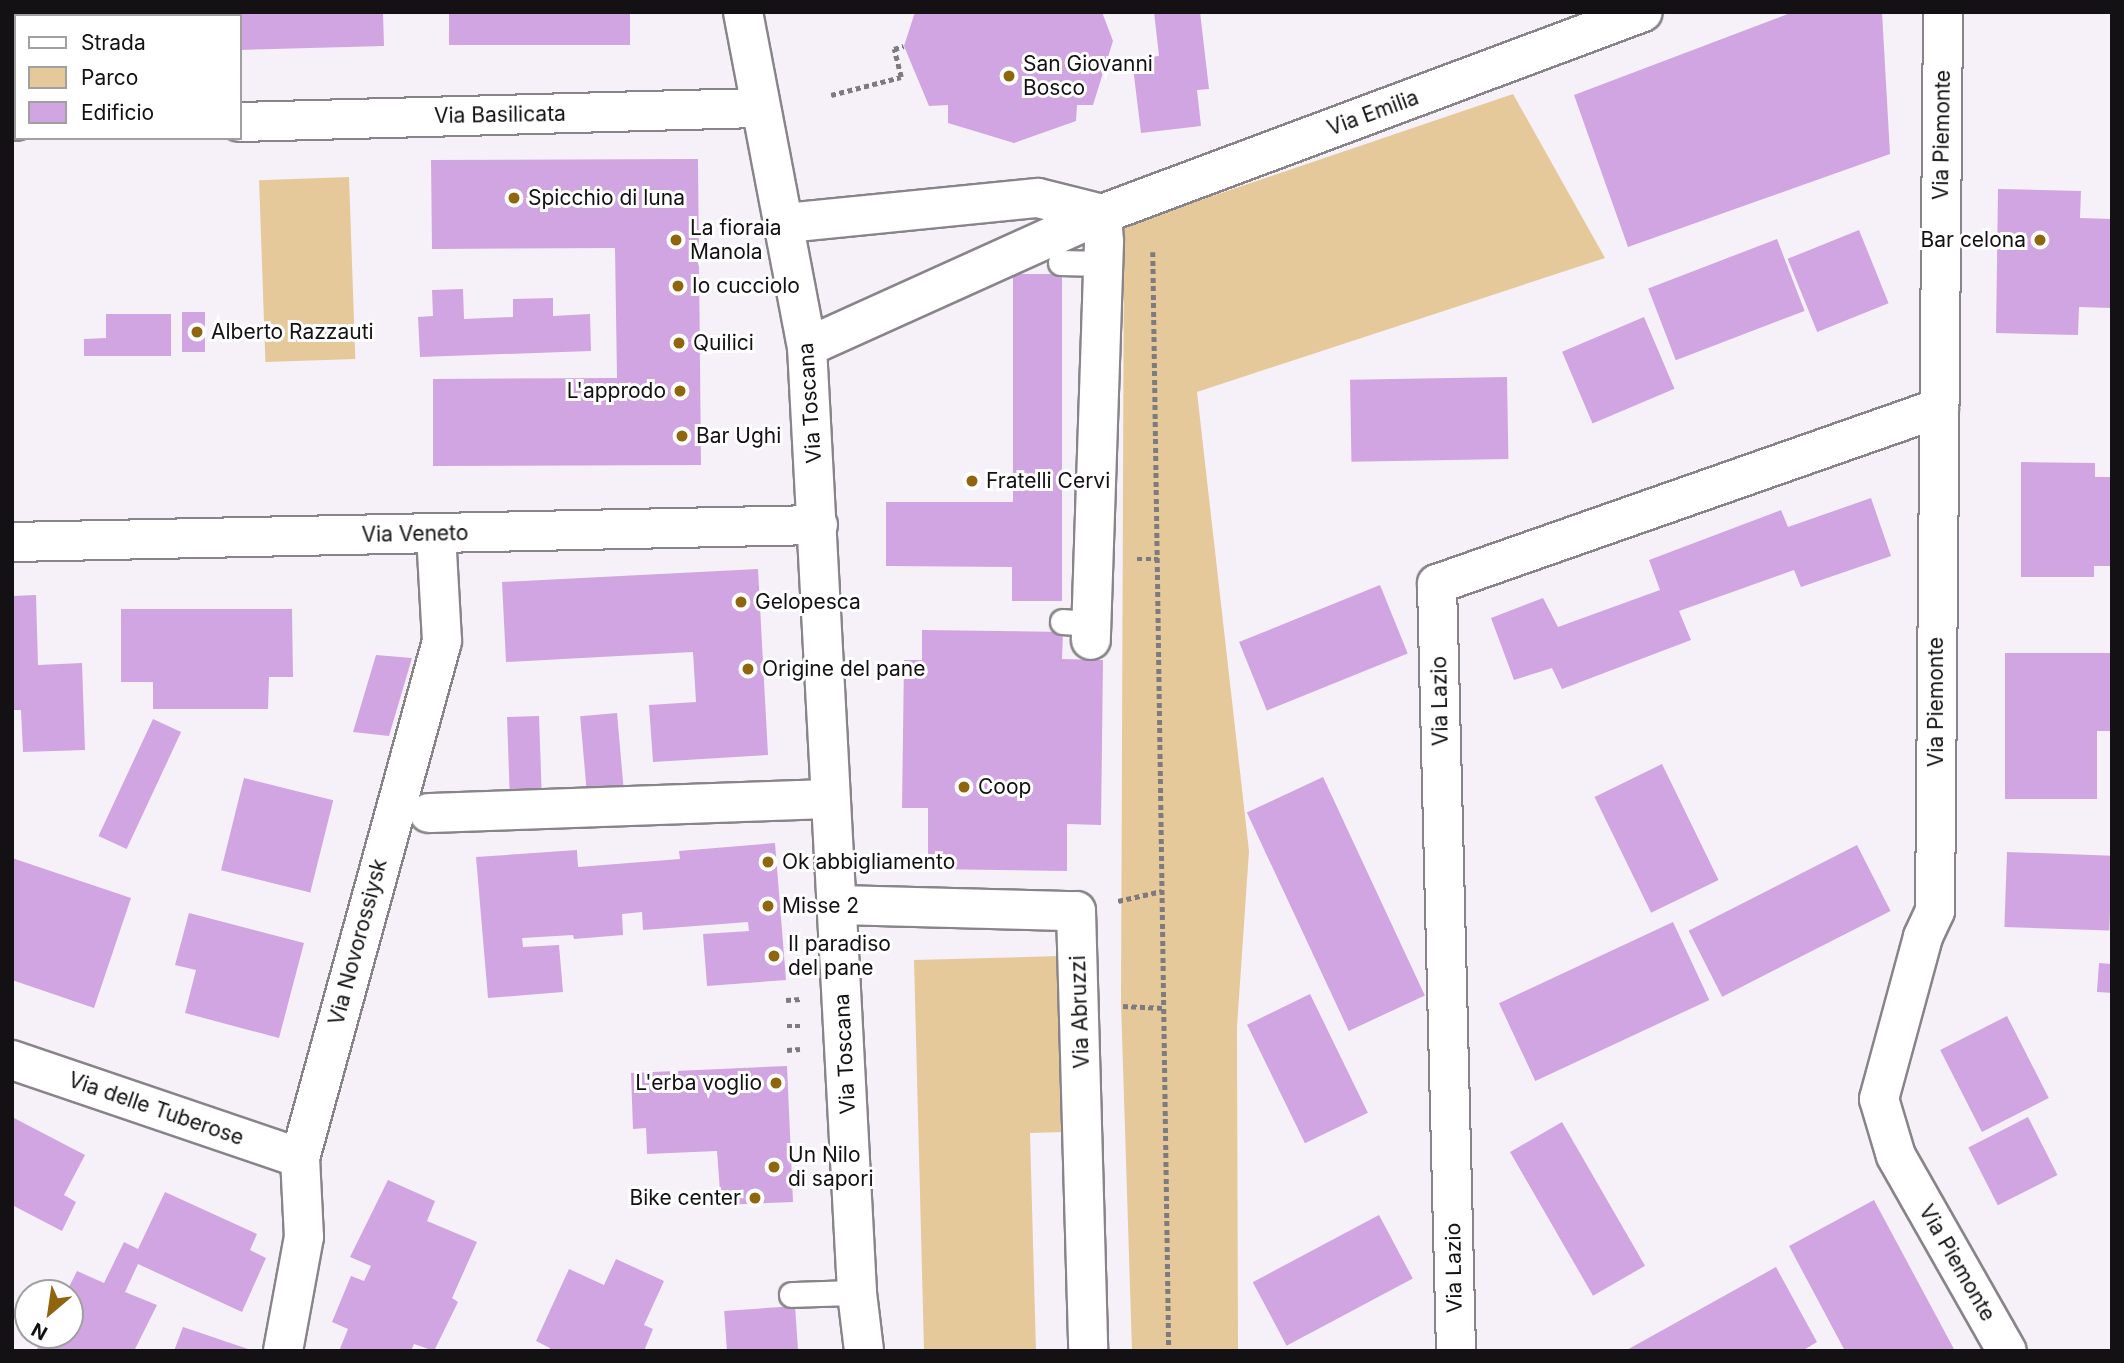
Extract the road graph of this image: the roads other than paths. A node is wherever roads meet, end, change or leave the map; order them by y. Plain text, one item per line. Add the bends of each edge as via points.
1 (743, 12) edge
2 (1943, 12) edge
3 (1635, 14) edge
4 (759, 108) junction
5 (242, 122) edge
6 (1102, 214) junction
7 (786, 223) junction
8 (1061, 263) dead end
9 (1103, 264) junction
10 (807, 347) junction
11 (1939, 408) junction
12 (818, 525) junction
13 (436, 535) junction
14 (12, 542) edge
15 (1082, 629) dead end
16 (830, 799) junction
17 (429, 813) dead end
18 (839, 905) junction
19 (12, 1060) edge
20 (300, 1158) junction
21 (857, 1293) junction
22 (792, 1295) dead end
23 (283, 1351) edge
24 (863, 1351) edge
25 (1088, 1351) edge
26 (1456, 1351) edge
27 (2007, 1351) edge

1 - 4 street, Via Toscana
2 - 11 street, Via Piemonte
3 - 6 street, Via Emilia
4 - 5 street, Via Basilicata
4 - 7 street, Via Toscana
6 - 7 street via 1038,198
6 - 9 street
6 - 10 street, Via Emilia
7 - 10 street, Via Toscana
8 - 9 lane
9 - 15 street
10 - 12 street, Via Toscana
11 - 26 street, Via Lazio via 1437,584
11 - 27 street, Via Piemonte via 1935,911 1923,937 1879,1098 1896,1156
12 - 13 street, Via Veneto
12 - 16 street, Via Toscana
13 - 14 street, Via Veneto
13 - 20 street, Via Novorossiysk via 442,641
16 - 17 street
16 - 18 street, Via Toscana
18 - 21 street, Via Toscana
18 - 25 street, Via Abruzzi via 1076,911
19 - 20 street, Via delle Tuberose
20 - 23 street, Via Novorossiysk via 304,1237
21 - 22 lane
21 - 24 street, Via Toscana

